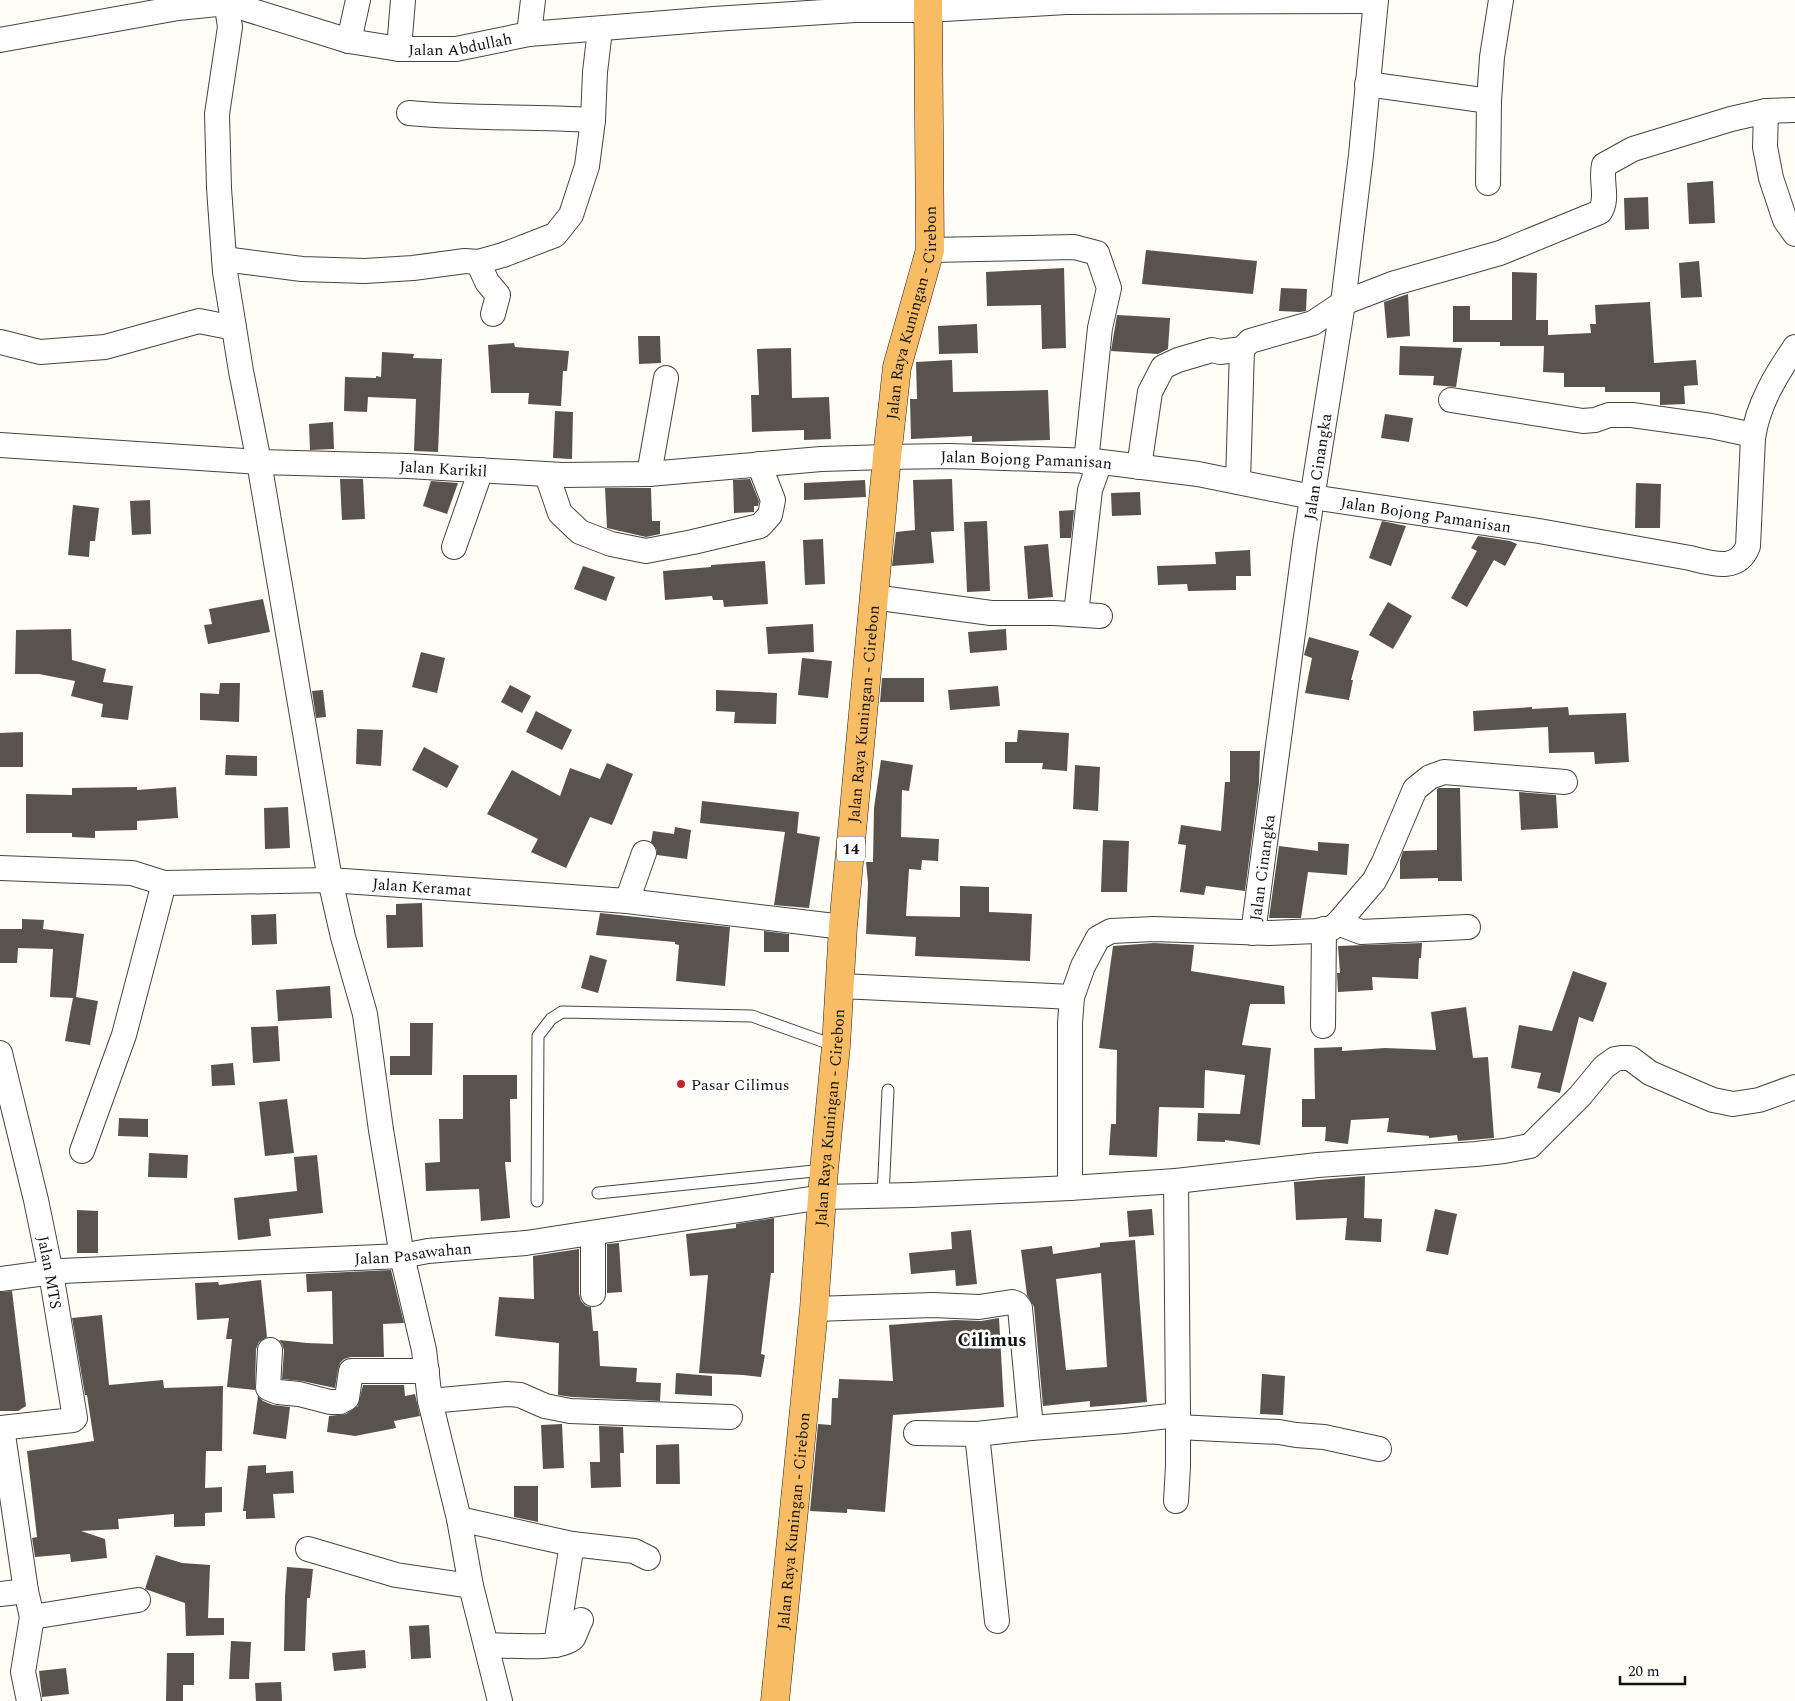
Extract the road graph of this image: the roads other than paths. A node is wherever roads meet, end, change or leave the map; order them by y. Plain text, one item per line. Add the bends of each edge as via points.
1 (358, 0) edge
2 (404, 0) edge
3 (533, 0) edge
4 (1501, 0) edge
5 (1375, 1) edge
6 (227, 2) edge
7 (928, 5) edge
8 (600, 30) junction
9 (529, 34) junction
10 (0, 40) edge
11 (350, 41) junction
12 (399, 49) junction
13 (1367, 84) junction
14 (1489, 101) junction
15 (1795, 110) edge
16 (1766, 111) junction
17 (409, 113) dead end
18 (593, 120) junction
19 (1488, 183) dead end
20 (1795, 234) edge
21 (930, 250) junction
22 (224, 258) junction
23 (478, 262) junction
24 (1343, 303) junction
25 (493, 314) dead end
26 (234, 328) junction
27 (1, 342) edge
28 (1795, 347) edge
29 (1242, 349) junction
30 (666, 378) dead end
31 (1451, 400) dead end
32 (1754, 435) junction
33 (0, 445) edge
34 (887, 457) junction
35 (259, 462) junction
36 (1093, 462) junction
37 (759, 464) junction
38 (1139, 467) junction
39 (481, 470) junction
40 (649, 474) junction
41 (548, 475) junction
42 (1238, 482) junction
43 (1312, 497) junction
44 (454, 547) dead end
45 (873, 597) junction
46 (1076, 614) junction
47 (1100, 616) dead end
48 (1565, 782) dead end
49 (644, 853) dead end
50 (0, 868) edge
51 (330, 880) junction
52 (164, 883) junction
53 (628, 901) junction
54 (1331, 926) junction
55 (844, 927) junction
56 (1468, 927) dead end
57 (1253, 933) junction
58 (841, 986) junction
59 (1072, 997) junction
60 (1323, 1026) dead end
61 (836, 1046) junction
62 (0, 1053) edge
63 (1795, 1087) edge
64 (888, 1090) dead end
65 (82, 1152) dead end
66 (824, 1170) junction
67 (1176, 1181) junction
68 (1070, 1188) junction
69 (598, 1193) dead end
70 (883, 1196) junction
71 (823, 1197) junction
72 (538, 1201) dead end
73 (593, 1233) junction
74 (402, 1256) junction
75 (51, 1273) junction
76 (0, 1279) edge
77 (593, 1294) dead end
78 (814, 1309) junction
79 (270, 1350) dead end
80 (427, 1372) junction
81 (430, 1401) junction
82 (730, 1417) dead end
83 (1178, 1421) junction
84 (1, 1428) edge
85 (1031, 1428) junction
86 (916, 1433) dead end
87 (977, 1434) junction
88 (1379, 1449) dead end
89 (1176, 1502) dead end
90 (459, 1519) junction
91 (572, 1544) junction
92 (308, 1549) dead end
93 (648, 1558) dead end
94 (471, 1586) junction
95 (26, 1591) junction
96 (0, 1594) edge
97 (138, 1600) dead end
98 (32, 1617) junction
99 (581, 1620) dead end
100 (997, 1621) dead end
101 (486, 1645) junction
102 (556, 1645) junction
103 (29, 1701) edge
104 (500, 1701) edge
105 (775, 1701) edge

1 - 11 street
2 - 12 street
3 - 9 street
4 - 14 street
5 - 7 street, Jalan Abdullah
5 - 13 street, Jalan Cinangka
6 - 10 street, Jalan Abdullah
6 - 11 street, Jalan Abdullah
6 - 22 street via 230,27 217,114
7 - 8 street, Jalan Abdullah
7 - 21 highway, Jalan Raya Kuningan - Cirebon / 14
8 - 9 street, Jalan Abdullah
8 - 18 street
9 - 12 street, Jalan Abdullah via 456,49
11 - 12 street, Jalan Abdullah
13 - 14 street
13 - 24 street, Jalan Cinangka
14 - 19 street
15 - 16 street
16 - 20 street via 1765,147 1771,178 1785,220
16 - 24 street via 1634,149 1611,160 1604,165 1602,173 1605,200 1600,212 1500,253 1395,283
17 - 18 street via 448,117
18 - 23 street via 587,166 571,215 555,235
21 - 34 highway, Jalan Raya Kuningan - Cirebon / 14 via 897,367
21 - 36 street via 1074,247 1097,253 1109,288 1100,328
22 - 23 street via 302,269 365,271
22 - 26 street
23 - 25 street via 487,282 498,295
24 - 29 street via 1313,323 1250,340
24 - 43 street, Jalan Cinangka
26 - 27 street via 199,321 104,347 40,352
26 - 35 street
28 - 32 street, Jalan Bojong Pamanisan via 1764,398
29 - 38 street via 1212,350 1163,367 1150,392
29 - 42 street
30 - 40 street
31 - 32 street via 1583,421 1609,415 1649,417
32 - 43 street, Jalan Bojong Pamanisan via 1748,546 1742,558 1729,564 1713,564 1539,531
33 - 35 street, Jalan Karikil
34 - 36 street, Jalan Bojong Pamanisan
34 - 37 street, Jalan Karikil
34 - 45 highway, Jalan Raya Kuningan - Cirebon / 14
35 - 39 street, Jalan Karikil
35 - 51 street
36 - 38 street, Jalan Bojong Pamanisan
36 - 46 street
37 - 40 street, Jalan Karikil
37 - 41 street via 773,500 770,515 760,526 646,551 611,544 580,532 560,513
38 - 42 street, Jalan Bojong Pamanisan
39 - 41 street, Jalan Karikil
39 - 44 street
40 - 41 street, Jalan Karikil
42 - 43 street, Jalan Bojong Pamanisan
43 - 57 street, Jalan Cinangka
45 - 46 street via 991,614
45 - 55 highway, Jalan Raya Kuningan - Cirebon / 14
46 - 47 street
48 - 54 street via 1444,772 1430,777 1415,788 1374,881
49 - 53 street
50 - 52 street, Jalan Keramat via 132,873
51 - 52 street, Jalan Keramat
51 - 53 street, Jalan Keramat
51 - 74 street via 365,1014
52 - 65 street via 124,1035
53 - 55 street, Jalan Keramat
54 - 56 street via 1361,932
54 - 57 street via 1316,931
54 - 60 street
55 - 58 highway, Jalan Raya Kuningan - Cirebon / 14
57 - 59 street via 1154,929 1111,931 1098,938
58 - 59 street
58 - 61 highway, Jalan Raya Kuningan - Cirebon / 14
59 - 68 street
61 - 66 highway, Jalan Raya Kuningan - Cirebon / 14
61 - 72 lane via 752,1016 562,1012 551,1019 538,1036
62 - 75 street, Jalan MTS
63 - 67 street, Jalan Pasawahan via 1759,1100 1733,1104 1713,1100 1650,1073 1630,1058 1615,1059 1530,1146 1476,1154 1318,1165
64 - 70 lane
66 - 69 lane
66 - 71 highway, Jalan Raya Kuningan - Cirebon / 14
67 - 68 street, Jalan Pasawahan
67 - 83 street
68 - 70 street, Jalan Pasawahan
70 - 71 street, Jalan Pasawahan
71 - 73 street, Jalan Pasawahan
71 - 78 highway, Jalan Raya Kuningan - Cirebon / 14
73 - 74 street, Jalan Pasawahan
73 - 77 street
74 - 75 street, Jalan Pasawahan
74 - 80 street
75 - 76 street, Jalan Pasawahan
75 - 84 street, Jalan MTS via 75,1418
78 - 85 street via 1017,1304 1020,1308
78 - 105 highway, Jalan Raya Kuningan - Cirebon / 14
79 - 80 street via 268,1388 330,1402 347,1398 351,1371
80 - 81 street
81 - 82 street via 507,1394 570,1411
81 - 90 street
83 - 85 street via 1124,1421
83 - 88 street via 1324,1437
83 - 89 street
84 - 95 street
85 - 87 street
86 - 87 street
87 - 100 street
90 - 91 street
90 - 94 street
91 - 93 street via 634,1551
91 - 102 street
92 - 94 street via 396,1575
94 - 101 street
95 - 96 street
95 - 98 street
97 - 98 street
98 - 103 street via 23,1672
99 - 102 street via 574,1637
101 - 102 street
101 - 104 street

